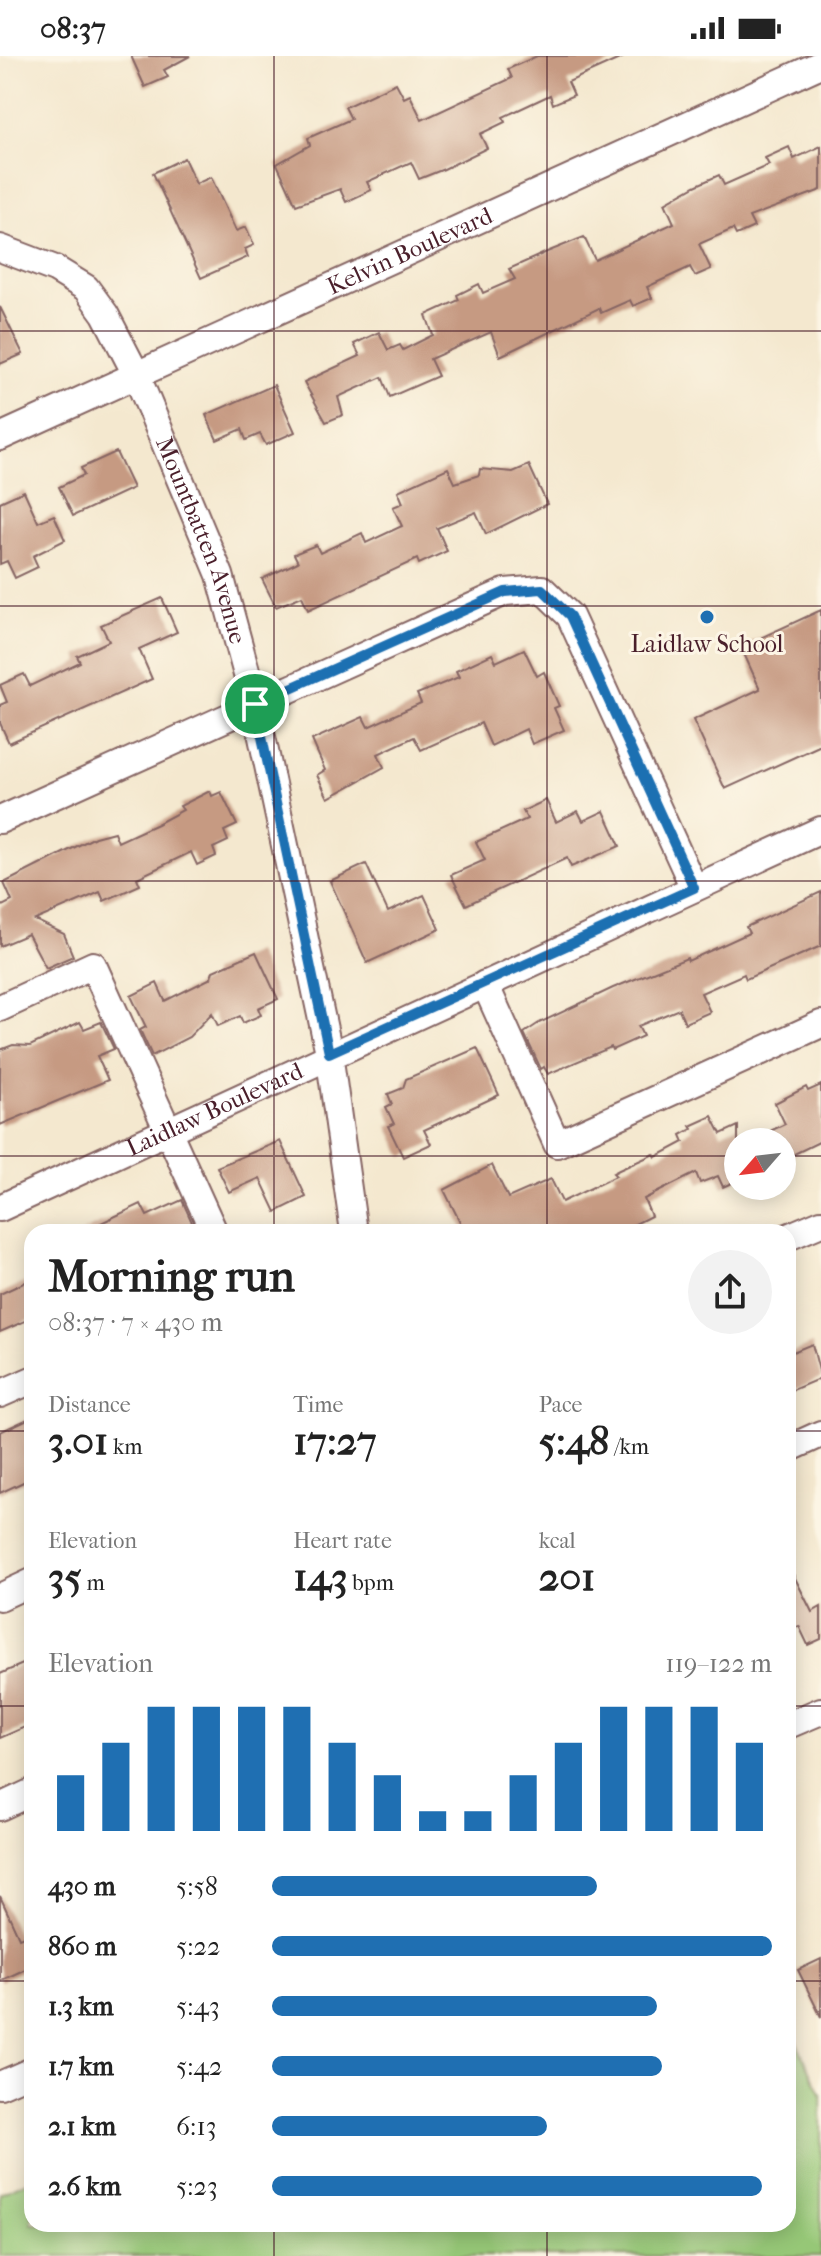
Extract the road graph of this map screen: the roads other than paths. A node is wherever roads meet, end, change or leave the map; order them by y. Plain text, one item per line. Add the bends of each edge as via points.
1 (821, 64) edge
2 (0, 248) edge
3 (136, 374) junction
4 (0, 437) edge
5 (255, 704) junction
6 (0, 820) edge
7 (821, 830) edge
8 (694, 888) junction
9 (485, 984) junction
10 (0, 1008) edge
11 (821, 1024) edge
12 (329, 1053) junction
13 (169, 1131) junction
14 (0, 1208) edge
15 (821, 1223) edge
16 (210, 1224) edge
17 (353, 1224) edge
18 (796, 1234) edge
19 (24, 1384) edge
20 (0, 1394) edge
21 (821, 1434) edge
22 (796, 1445) edge
23 (24, 1586) edge
24 (0, 1597) edge
25 (821, 1711) edge
26 (796, 1722) edge
27 (24, 1796) edge
28 (0, 1807) edge
29 (24, 2074) edge
30 (0, 2085) edge

1 - 3 street, Kelvin Boulevard
2 - 3 street, Mountbatten Avenue via 55,269 86,288
3 - 4 street, Kelvin Boulevard
3 - 5 street, Mountbatten Avenue via 220,575
5 - 6 street
5 - 8 street via 505,592 542,589 570,616
5 - 12 street, Mountbatten Avenue
7 - 8 street, Laidlaw Boulevard
8 - 9 street, Laidlaw Boulevard
9 - 11 street via 557,1144
9 - 12 street, Laidlaw Boulevard
10 - 13 street via 93,965
12 - 13 street, Laidlaw Boulevard
12 - 17 street, Mountbatten Avenue
13 - 14 street, Laidlaw Boulevard
13 - 16 street
15 - 18 street
19 - 20 street
21 - 22 street
23 - 24 street
25 - 26 street
27 - 28 street
29 - 30 street

